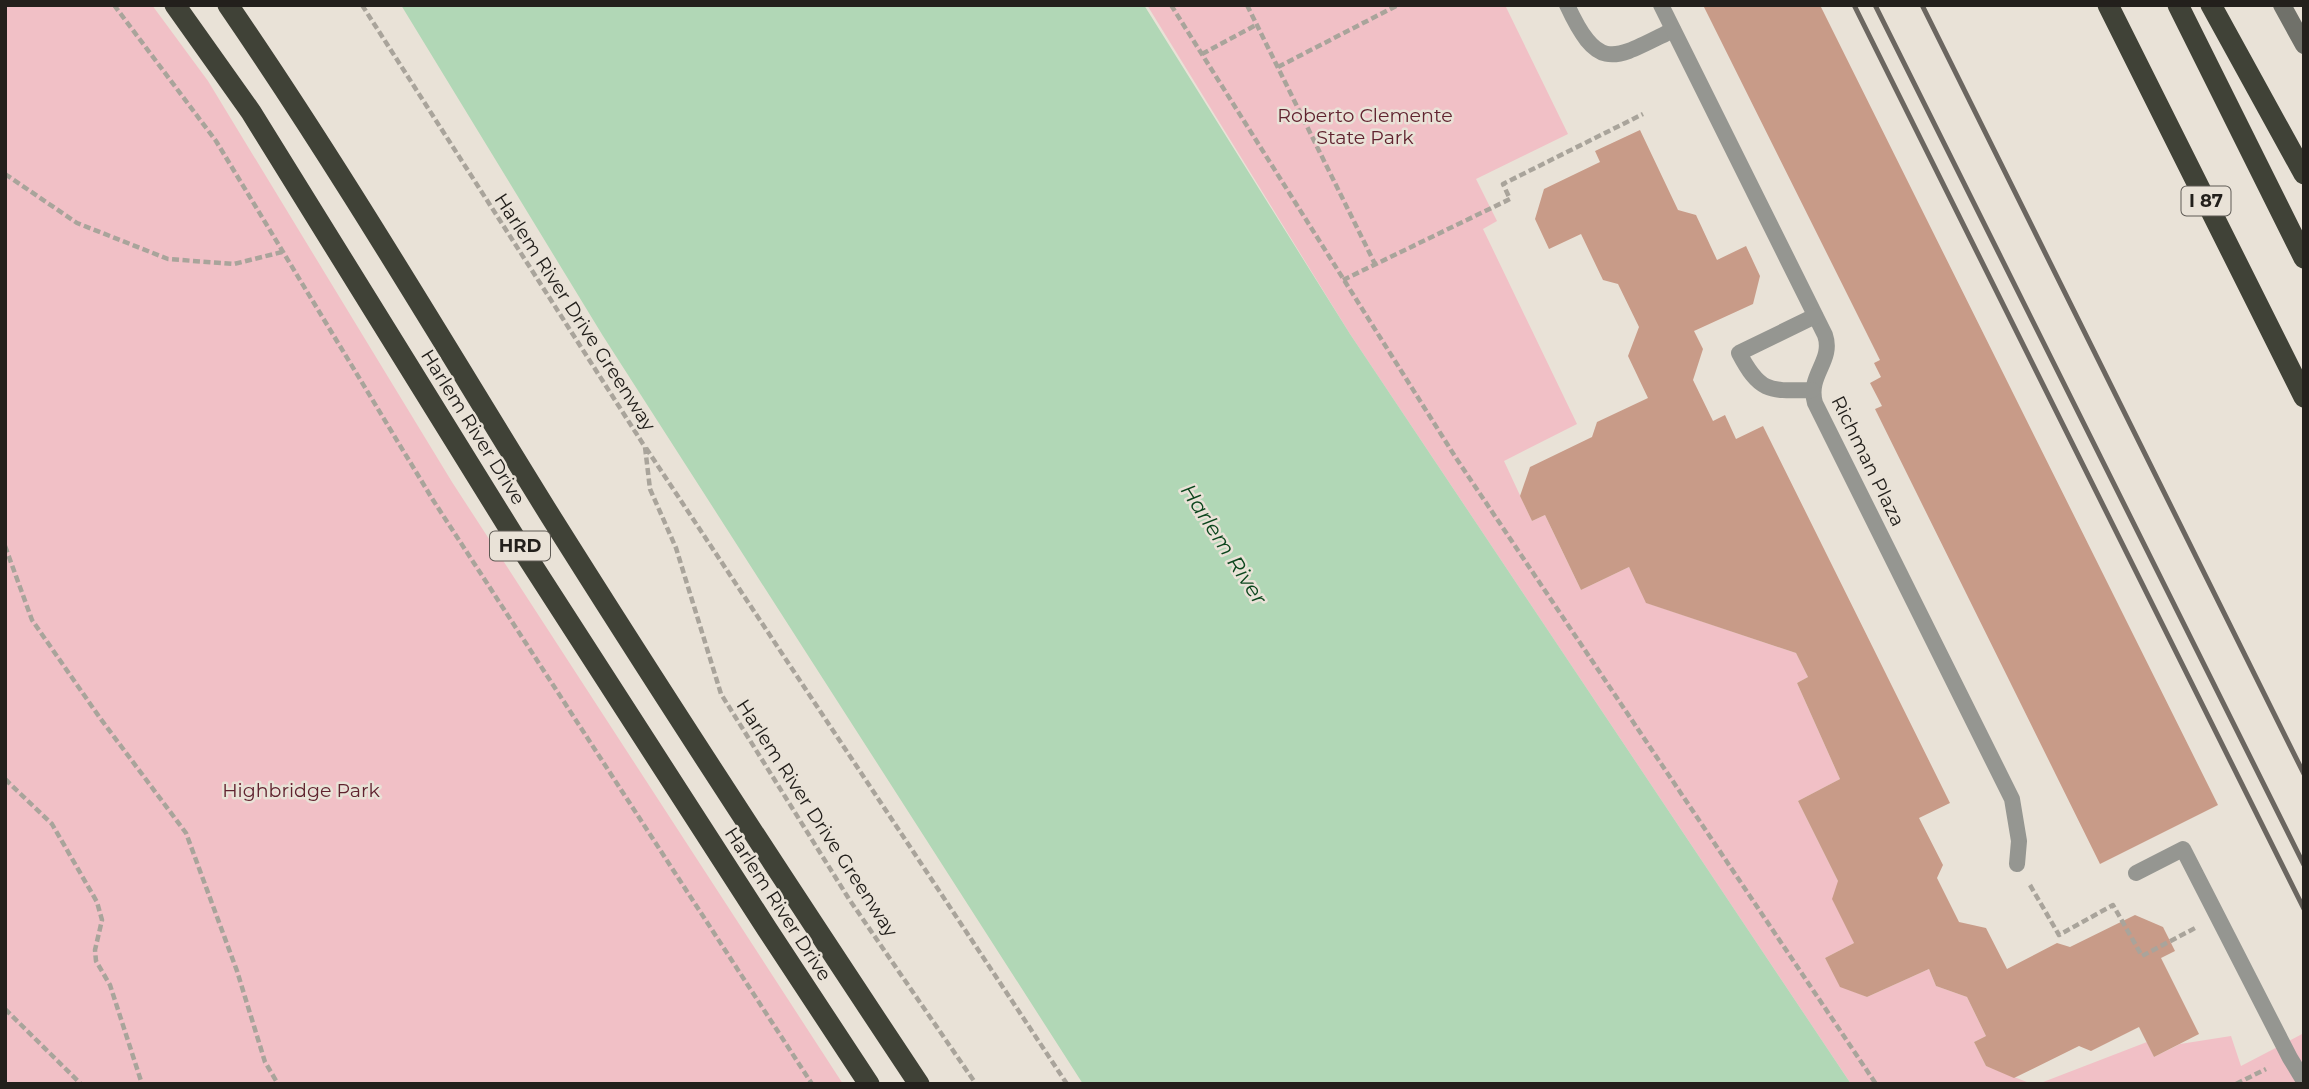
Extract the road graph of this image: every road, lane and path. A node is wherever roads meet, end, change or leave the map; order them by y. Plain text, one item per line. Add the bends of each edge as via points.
1 (114, 5) edge
2 (175, 5) edge
3 (228, 5) edge
4 (362, 5) edge
5 (1171, 5) edge
6 (1247, 5) edge
7 (1398, 5) edge
8 (1567, 5) edge
9 (1661, 5) edge
10 (2108, 5) edge
11 (2178, 5) edge
12 (2211, 5) edge
13 (2281, 5) edge
14 (1256, 24) junction
15 (1673, 30) junction
16 (2304, 45) edge
17 (1202, 54) junction
18 (1278, 67) junction
19 (1643, 114) dead end
20 (5, 174) edge
21 (2304, 174) edge
22 (282, 252) junction
23 (2304, 258) edge
24 (1375, 264) junction
25 (1343, 280) junction
26 (1815, 316) junction
27 (1812, 390) junction
28 (2304, 397) edge
29 (645, 447) junction
30 (5, 547) edge
31 (5, 779) edge
32 (2017, 863) joint
33 (2136, 873) dead end
34 (2178, 937) dead end
35 (5, 1009) edge
36 (2242, 1081) dead end
37 (2304, 1081) edge
38 (81, 1084) edge
39 (142, 1084) edge
40 (278, 1084) edge
41 (812, 1084) edge
42 (869, 1084) edge
43 (919, 1084) edge
44 (976, 1084) edge
45 (1067, 1084) edge
46 (1876, 1084) edge
47 (2236, 1084) edge

1 - 22 path via 216,141
2 - 42 highway, Harlem River Drive / HRD via 251,112 528,558
3 - 43 highway, Harlem River Drive / HRD via 283,85 794,896
4 - 29 path, Harlem River Drive Greenway
5 - 17 path
6 - 14 path
7 - 18 path
8 - 15 lane via 1583,37 1610,54 1623,54
9 - 15 lane, Richman Plaza
10 - 28 highway, I 87
11 - 23 highway
12 - 21 highway
13 - 16 main road
14 - 17 path
14 - 18 path
15 - 26 lane, Richman Plaza
17 - 25 path
18 - 24 path
19 - 24 path via 1503,184 1510,198
20 - 22 path via 77,222 168,259 234,264
22 - 41 path via 433,500
24 - 25 path
25 - 46 path via 1456,458
26 - 27 lane, Richman Plaza via 1828,346
26 - 27 lane via 1739,353 1753,378 1765,386
27 - 32 lane, Richman Plaza via 2012,799 2020,841
29 - 44 path, Harlem River Drive Greenway via 650,489 676,548 721,694 849,899
29 - 45 path
30 - 40 path via 32,620 186,833 265,1062
31 - 39 path via 52,824 97,902 102,920 96,961 110,985
32 - 34 path via 2059,935 2113,905 2142,956
33 - 37 lane via 2183,849
35 - 38 path
36 - 47 path

